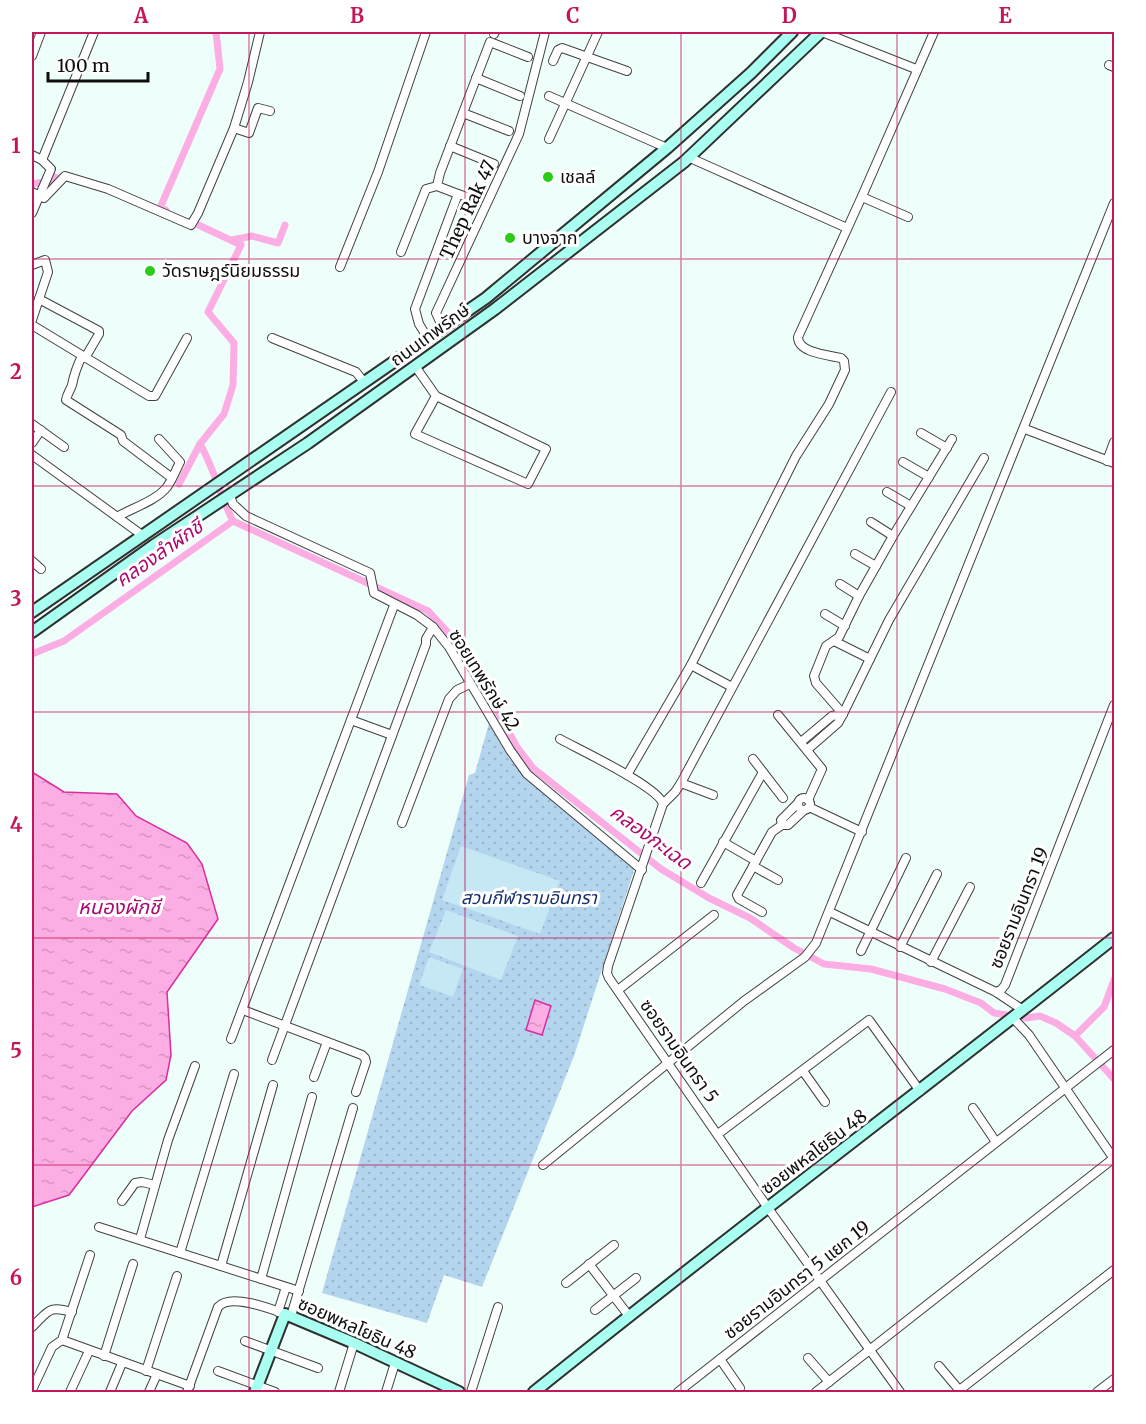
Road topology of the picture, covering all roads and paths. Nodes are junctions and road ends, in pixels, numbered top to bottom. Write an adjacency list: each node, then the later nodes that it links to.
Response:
1 (41, 32): 10 (street)
2 (94, 32): 29 (street)
3 (260, 32): 22 (street)
4 (426, 32): 42 (street)
5 (545, 32): 46 (street, Thep Rak 47)
6 (598, 32): 11 (street)
7 (792, 32): 26 (main road, ถนนเทพรักษ์)
8 (821, 32): 14 (street); 28 (main road, ถนนเทพรักษ์)
9 (934, 32): 14 (street)
10 (32, 56)
11 (588, 56): 13 (street); 15 (street); 19 (street)
12 (528, 57): 16 (street)
13 (554, 61)
14 (916, 69): 34 (street)
15 (627, 71)
16 (476, 78): 17 (street); 21 (street)
17 (520, 96)
18 (549, 96): 19 (street)
19 (566, 103): 24 (street); 26 (street)
20 (270, 111): 22 (street)
21 (463, 113): 23 (street); 25 (street)
22 (234, 128): 32 (street)
23 (509, 131)
24 (549, 139)
25 (450, 146): 30 (street); 31 (street)
26 (667, 148): 46 (main road, ถนนเทพรักษ์)
27 (32, 154): 29 (street)
28 (688, 157): 39 (street); 51 (main road, ถนนเทพรักษ์)
29 (42, 160): 32 (street)
30 (494, 164)
31 (437, 186): 33 (street); 40 (street)
32 (37, 194): 37 (street)
33 (458, 194): 35 (street); 47 (street)
34 (862, 197): 38 (street); 39 (street)
35 (477, 200)
36 (1114, 203): 56 (street)
37 (32, 213)
38 (908, 217)
39 (847, 228): 94 (street)
40 (400, 252)
41 (32, 263): 43 (street)
42 (340, 267)
43 (39, 299): 44 (street); 50 (street)
44 (32, 320)
45 (32, 325): 50 (street)
46 (443, 328): 47 (main road, ถนนเทพรักษ์)
47 (427, 337): 52 (main road, ถนนเทพรักษ์)
48 (187, 338): 50 (street)
49 (272, 338): 52 (street)
50 (84, 357): 70 (street)
51 (416, 366): 54 (street); 72 (main road, ถนนเทพรักษ์)
52 (364, 382): 76 (main road, ถนนเทพรักษ์)
53 (891, 392): 96 (street)
54 (435, 396): 54 (street)
55 (32, 424): 57 (street)
56 (1025, 429): 68 (street); 114 (street)
57 (41, 430): 62 (street); 63 (street)
58 (921, 433): 64 (street)
59 (159, 439): 70 (street)
60 (952, 440): 64 (street)
61 (1114, 442): 68 (street)
62 (32, 443)
63 (64, 447)
64 (946, 448): 69 (street)
65 (32, 455): 74 (street)
66 (984, 458): 93 (street)
67 (903, 462): 69 (street)
68 (1111, 462)
69 (929, 477): 73 (street)
70 (172, 478): 74 (street)
71 (887, 492): 73 (street)
72 (228, 497): 88 (street, ซอยเทพรักษ์ 42); 89 (main road, ถนนเทพรักษ์)
73 (911, 507): 77 (street)
74 (117, 517): 76 (street)
75 (871, 522): 77 (street)
76 (142, 535): 85 (main road, ถนนเทพรักษ์)
77 (893, 536): 80 (street)
78 (855, 554): 80 (street)
79 (32, 561): 81 (street)
80 (876, 566): 83 (street)
81 (41, 569)
82 (840, 584): 83 (street)
83 (859, 596): 87 (street)
84 (393, 608): 100 (street)
85 (32, 612)
86 (825, 614): 87 (street)
87 (845, 626): 91 (street)
88 (433, 627): 90 (street, ซอยเทพรักษ์ 42); 92 (street)
89 (32, 632)
90 (440, 635): 92 (street); 95 (street, ซอยเทพรักษ์ 42)
91 (834, 641): 93 (street); 98 (street)
92 (426, 644): 101 (street)
93 (870, 658): 98 (street)
94 (691, 665): 96 (street); 107 (street)
95 (470, 684): 113 (street); 118 (street, ซอยเทพรักษ์ 42)
96 (732, 687): 108 (street)
97 (1114, 705): 132 (street, ซอยรามอินทรา 19)
98 (843, 714): 103 (street); 104 (street)
99 (778, 715): 103 (street)
100 (351, 720): 101 (street); 133 (street)
101 (392, 735): 136 (street)
102 (560, 740): 107 (street)
103 (801, 742): 104 (street)
104 (807, 750): 112 (street)
105 (753, 759): 106 (street)
106 (763, 772): 110 (street); 115 (street)
107 (627, 775): 111 (street)
108 (681, 783): 109 (street); 111 (street)
109 (713, 795)
110 (783, 798)
111 (663, 804): 118 (street, ซอยรามอินทรา 5)
112 (804, 805): 114 (street); 117 (street)
113 (402, 823)
114 (862, 832): 124 (street)
115 (723, 842): 117 (street); 121 (street)
116 (906, 858): 126 (street)
117 (754, 864): 120 (street); 123 (street)
118 (642, 870): 131 (street, ซอยรามอินทรา 5)
119 (937, 874): 128 (street)
120 (778, 880)
121 (701, 883)
122 (970, 887): 130 (street)
123 (762, 912)
124 (830, 912): 126 (street, ซอยรามอินทรา 19); 141 (street)
125 (714, 915): 131 (street)
126 (871, 932): 128 (street, ซอยรามอินทรา 19); 129 (street)
127 (1114, 938): 134 (main road, ซอยพหลโยธิน 48)
128 (900, 946): 130 (street, ซอยรามอินทรา 19)
129 (861, 951)
130 (931, 962): 132 (street, ซอยรามอินทรา 19)
131 (618, 990): 141 (street, ซอยรามอินทรา 5)
132 (996, 992): 134 (street)
133 (243, 1010): 136 (street); 137 (street)
134 (1023, 1010): 135 (main road, ซอยพหลโยธิน 48)
135 (1013, 1018): 147 (street); 148 (main road, ซอยพหลโยธิน 48)
136 (286, 1026): 138 (street); 140 (street)
137 (231, 1040)
138 (327, 1042): 145 (street); 149 (street)
139 (1114, 1050): 147 (street, ซอยรามอินทรา 5 แยก 19)
140 (272, 1060)
141 (669, 1063): 154 (street, ซอยรามอินทรา 5); 157 (street)
142 (195, 1066): 158 (street)
143 (803, 1071): 148 (street); 151 (street); 154 (street)
144 (234, 1074): 164 (street)
145 (314, 1077)
146 (273, 1085): 168 (street)
147 (1066, 1088): 155 (street, ซอยรามอินทรา 5 แยก 19); 156 (street)
148 (920, 1091): 160 (main road, ซอยพหลโยธิน 48)
149 (356, 1092)
150 (312, 1097): 172 (street)
151 (825, 1102)
152 (353, 1108): 176 (street)
153 (974, 1108): 155 (street)
154 (718, 1134): 160 (street, ซอยรามอินทรา 5)
155 (996, 1142): 173 (street, ซอยรามอินทรา 5 แยก 19)
156 (1114, 1159): 188 (street)
157 (543, 1165)
158 (155, 1185): 159 (street); 162 (street)
159 (122, 1201)
160 (768, 1208): 173 (street, ซอยรามอินทรา 5); 182 (main road, ซอยพหลโยธิน 48)
161 (99, 1227): 162 (street)
162 (140, 1239): 164 (street)
163 (614, 1245): 167 (street)
164 (180, 1253): 168 (street)
165 (90, 1255): 180 (street)
166 (133, 1264): 190 (street)
167 (590, 1264): 174 (street); 177 (street)
168 (221, 1266): 172 (street)
169 (1114, 1270): 207 (street)
170 (177, 1276): 197 (street)
171 (636, 1278): 177 (street)
172 (261, 1279): 175 (street)
173 (820, 1281): 188 (street, ซอยรามอินทรา 5); 192 (street, ซอยรามอินทรา 5 แยก 19)
174 (566, 1283)
175 (286, 1287): 176 (street); 181 (street)
176 (299, 1291): 181 (street)
177 (613, 1295): 179 (street); 182 (street)
178 (498, 1307): 215 (street)
179 (595, 1310)
180 (72, 1312): 183 (street); 184 (street)
181 (285, 1314): 186 (main road, ซอยพหลโยธิน 48); 187 (main road, ซอยพหลโยธิน 48); 204 (street)
182 (629, 1316): 216 (main road, ซอยพหลโยธิน 48)
183 (32, 1327)
184 (62, 1340): 189 (street); 206 (street)
185 (245, 1341): 187 (street)
186 (354, 1343): 193 (main road, ซอยพหลโยธิน 48); 212 (street)
187 (271, 1350): 196 (street); 205 (main road, ซอยพหลโยธิน 48)
188 (871, 1350): 201 (street); 219 (street, ซอยรามอินทรา 5)
189 (88, 1351): 190 (street); 208 (street)
190 (104, 1356): 194 (street)
191 (808, 1358): 201 (street)
192 (720, 1359): 203 (street); 217 (street, ซอยรามอินทรา 5 แยก 19)
193 (395, 1362): 202 (main road, ซอยพหลโยธิน 48); 213 (street)
194 (123, 1363): 197 (street); 209 (street)
195 (939, 1366): 207 (street)
196 (318, 1368)
197 (146, 1371): 199 (street)
198 (218, 1371): 205 (street)
199 (157, 1374): 204 (street); 210 (street)
200 (1114, 1379): 220 (street)
201 (829, 1382): 218 (street)
202 (438, 1388): 214 (main road, ซอยพหลโยธิน 48)
203 (741, 1388)
204 (189, 1389)
205 (257, 1389): 211 (street)
206 (32, 1390)
207 (958, 1391)
208 (70, 1392)
209 (110, 1392)
210 (149, 1392)
211 (275, 1392)
212 (339, 1392)
213 (386, 1392)
214 (459, 1392)
215 (471, 1392)
216 (534, 1392)
217 (678, 1392)
218 (816, 1392)
219 (900, 1392)
220 (1097, 1392)

